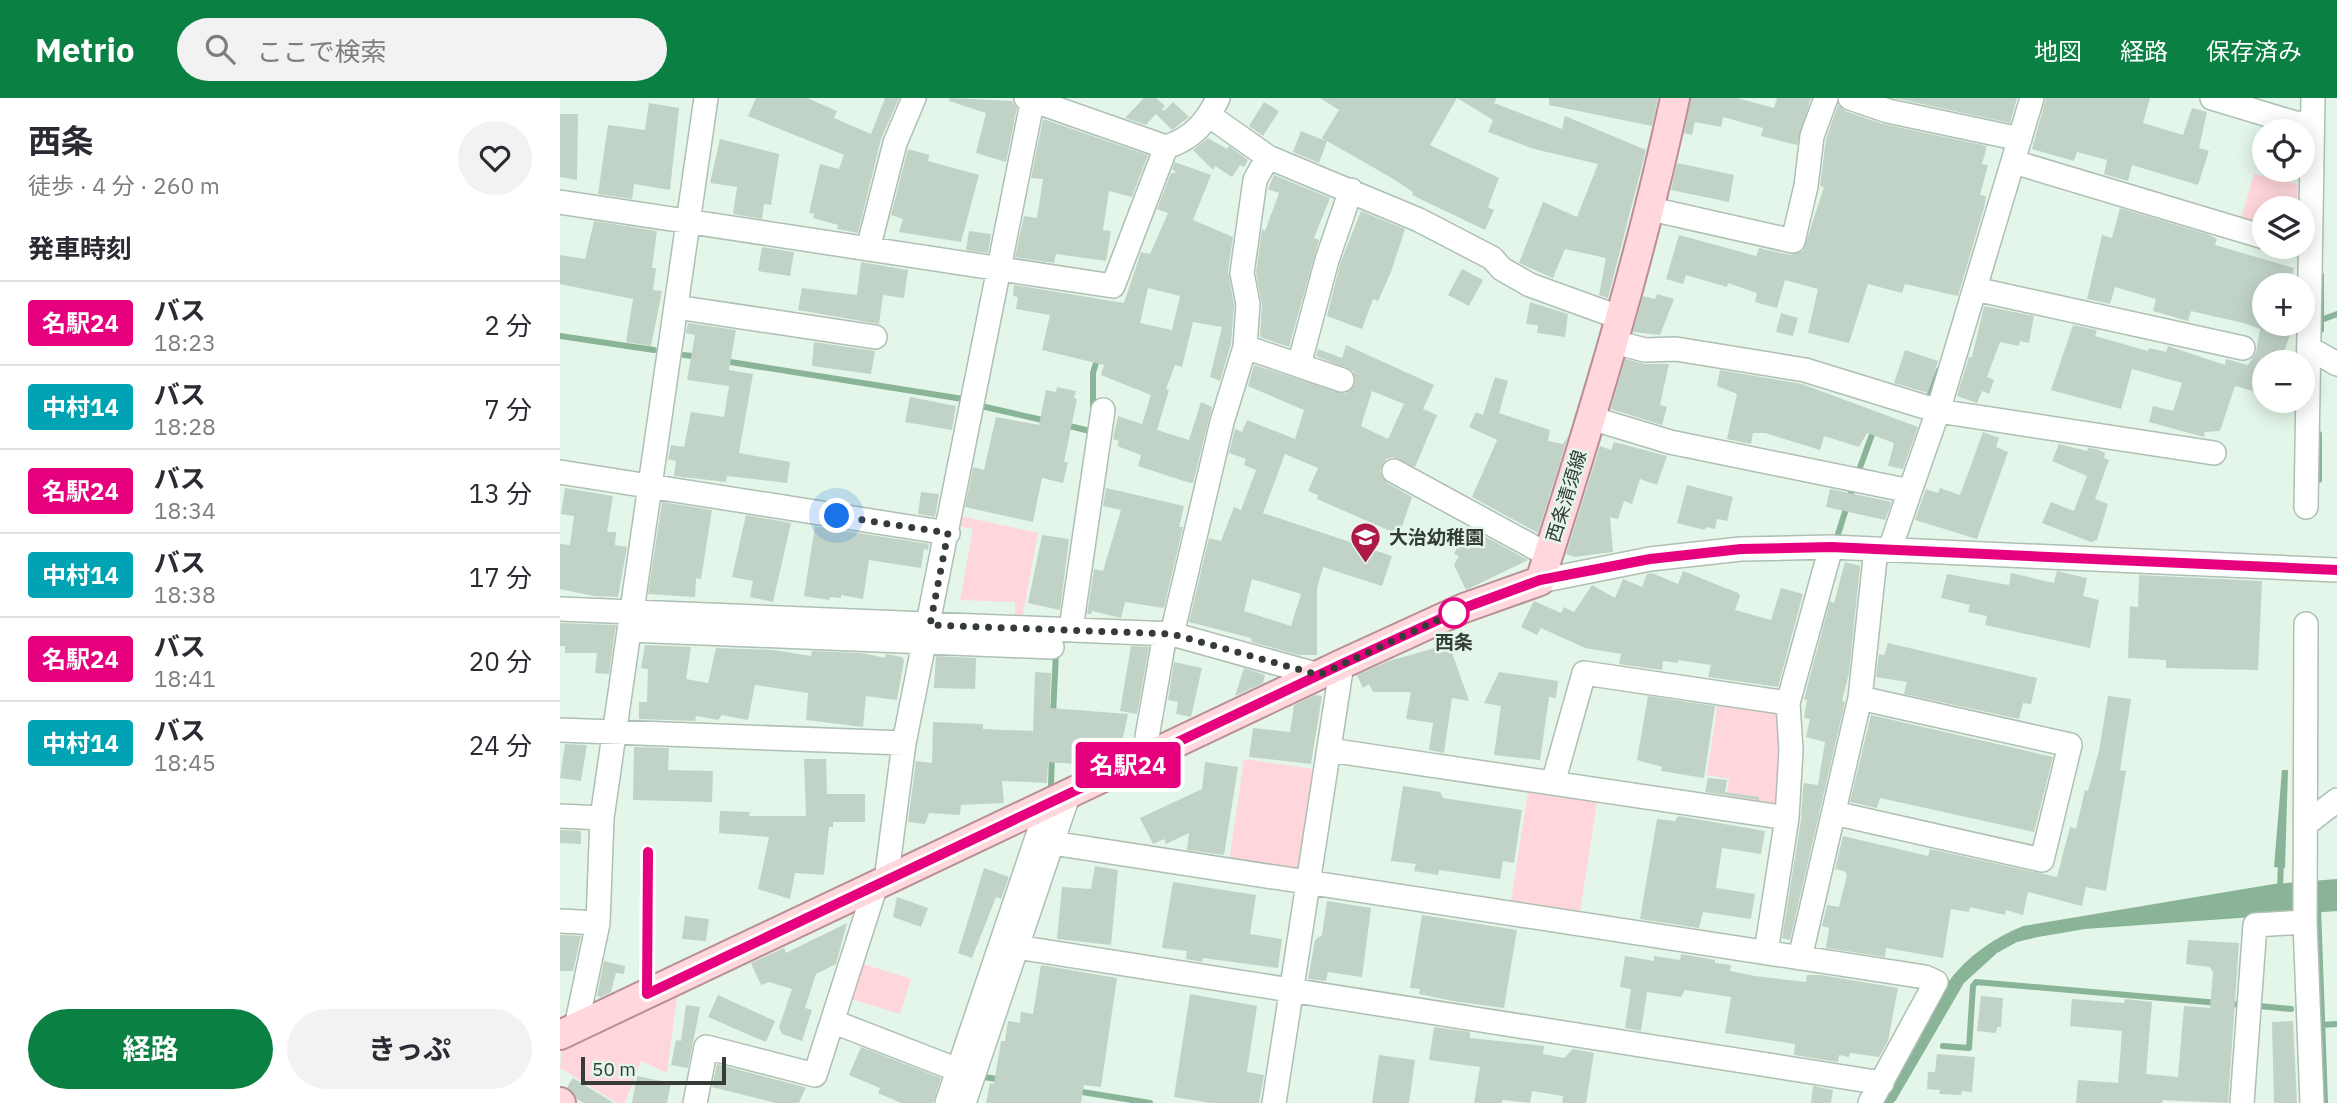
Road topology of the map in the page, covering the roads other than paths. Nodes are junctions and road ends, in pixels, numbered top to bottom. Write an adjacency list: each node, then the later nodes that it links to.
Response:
1 (706, 98): 20 (street)
2 (914, 98): 22 (street)
3 (1675, 98): 19 (main road, 西条清須線)
4 (1826, 98): 19 (street)
5 (1850, 98): 13 (street)
6 (2032, 98): 13 (street)
7 (2212, 98): 11 (street)
8 (2313, 98): 12 (street)
9 (1031, 99): 14 (street); 24 (street)
10 (1214, 107): 14 (street); 15 (street)
11 (2285, 119)
12 (2312, 119)
13 (2020, 139): 16 (street)
14 (1166, 147): 24 (street)
15 (1268, 157): 17 (street); 29 (street)
16 (2014, 162): 21 (street); 25 (street)
17 (1351, 190): 27 (street); 33 (street)
18 (560, 202): 20 (street)
19 (1651, 209): 27 (main road, 西条清須線)
20 (688, 222): 22 (street); 26 (street)
21 (2252, 233)
22 (868, 249): 24 (street)
23 (2305, 259): 31 (street)
24 (998, 269): 44 (street)
25 (1975, 289): 30 (street); 36 (street)
26 (676, 307): 28 (street); 41 (street)
27 (1617, 330): 36 (street); 37 (main road, 西条清須線)
28 (875, 337)
29 (1245, 347): 33 (street); 54 (street)
30 (2243, 348)
31 (2309, 348): 32 (street); 43 (street)
32 (2337, 364)
33 (1299, 365): 34 (street)
34 (1342, 380)
35 (1103, 410): 52 (street)
36 (1937, 411): 38 (street); 42 (street)
37 (1591, 418): 42 (street); 47 (main road, 西条清須線)
38 (2214, 453)
39 (1394, 471): 47 (street)
40 (560, 472): 41 (street)
41 (649, 486): 44 (street); 50 (street)
42 (1910, 491): 46 (street)
43 (2306, 507)
44 (948, 533): 53 (street)
45 (1831, 547): 46 (street); 47 (street); 57 (street)
46 (1883, 549): 48 (street); 56 (street)
47 (1544, 568): 55 (main road)
48 (2337, 570)
49 (560, 609): 50 (street)
50 (630, 620): 53 (street); 59 (street)
51 (2306, 624): 70 (street)
52 (1071, 629): 53 (street); 54 (street)
53 (928, 633): 60 (street)
54 (1169, 634): 55 (street); 62 (street)
55 (1330, 669): 61 (street); 62 (main road)
56 (1860, 698): 66 (street); 66 (street)
57 (1788, 704): 63 (street); 69 (street)
58 (560, 730): 59 (street)
59 (614, 733): 60 (street); 68 (street)
60 (904, 743): 72 (street)
61 (1329, 750): 63 (street); 73 (street)
62 (1152, 753): 64 (main road)
63 (1553, 783): 69 (street)
64 (1059, 797): 71 (street); 72 (main road); 83 (street)
65 (2337, 800): 70 (street)
66 (1834, 813): 79 (street)
67 (560, 816): 68 (street)
68 (602, 818): 76 (street)
69 (1787, 818): 78 (street)
70 (2305, 825): 75 (street)
71 (1052, 843): 73 (street); 77 (street)
72 (881, 883): 81 (street); 82 (main road)
73 (1308, 883): 78 (street); 80 (street)
74 (560, 921): 76 (street)
75 (2305, 922): 89 (street); 90 (street)
76 (598, 923): 82 (street)
77 (1017, 947): 80 (street); 87 (street)
78 (1766, 952): 79 (street)
79 (1800, 958): 84 (street)
80 (1292, 991): 84 (street); 88 (street)
81 (834, 1022): 83 (street); 85 (street)
82 (568, 1031)
83 (958, 1070): 86 (street)
84 (1879, 1097)
85 (695, 1103)
86 (947, 1103)
87 (964, 1103)
88 (1274, 1103)
89 (2242, 1103)
90 (2312, 1103)

